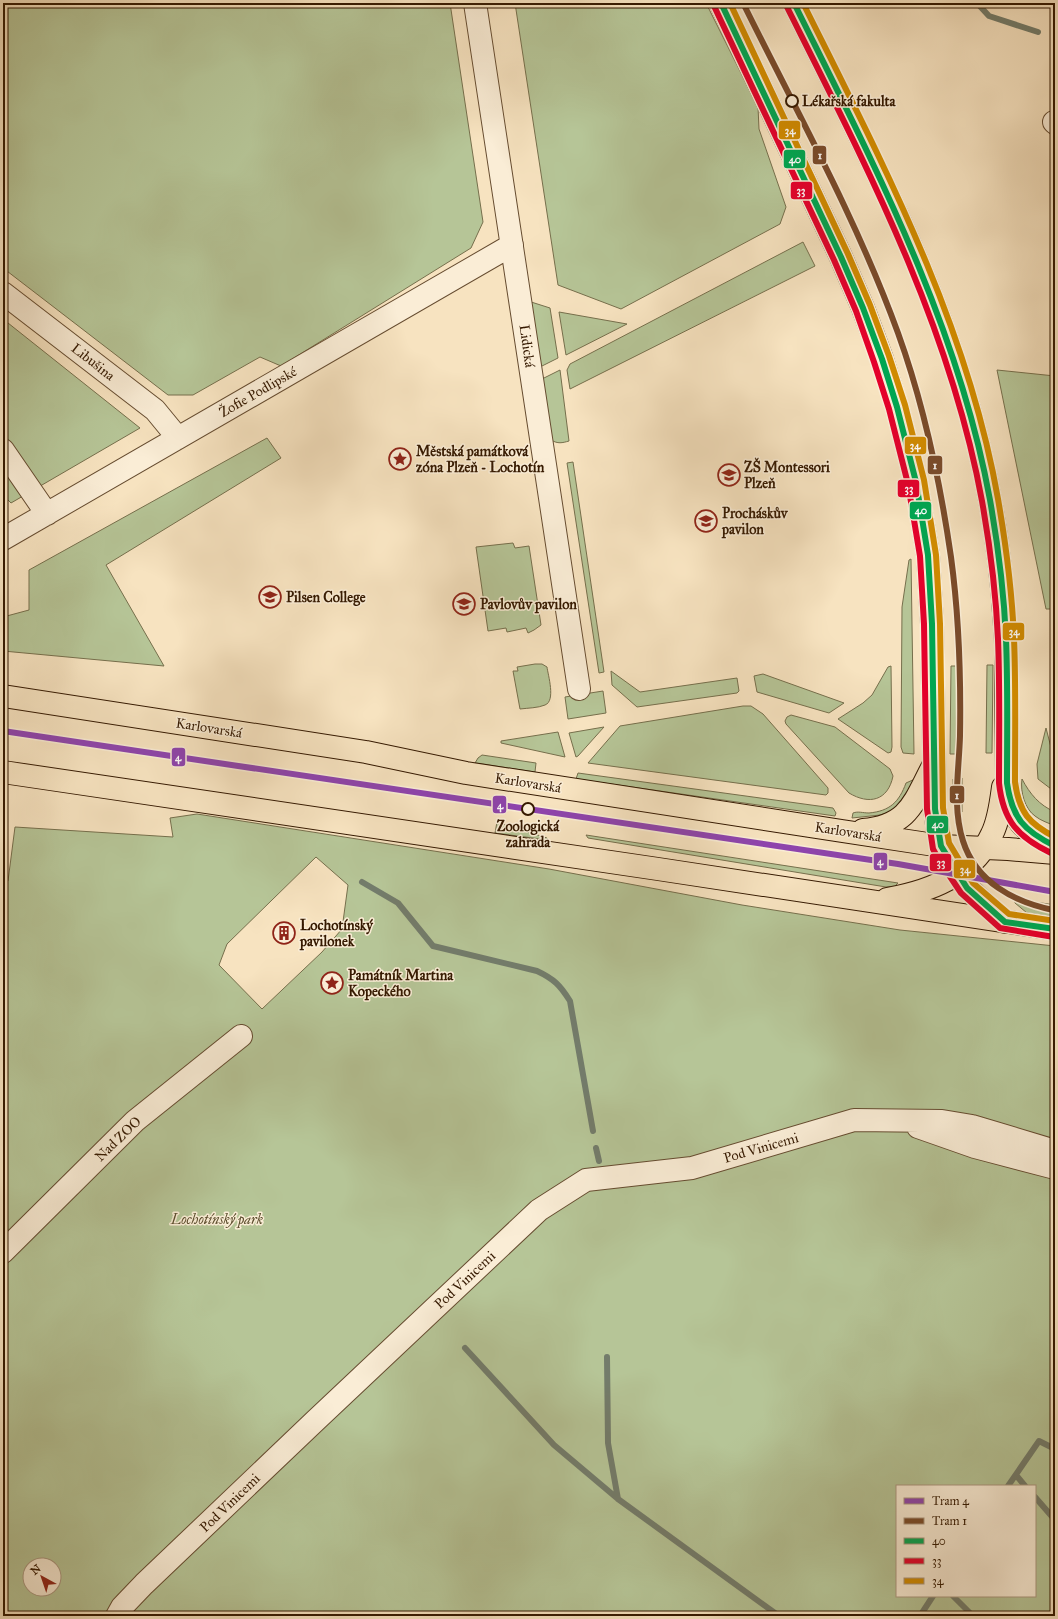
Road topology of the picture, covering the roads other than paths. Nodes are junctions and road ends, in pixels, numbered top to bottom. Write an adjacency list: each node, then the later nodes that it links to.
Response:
1 (475, 3): 4 (street, Lidická)
2 (721, 3): 12 (main road)
3 (794, 3): 13 (main road)
4 (512, 245): 6 (street, Žofie Podlipské); 10 (street, Lidická)
5 (3, 293): 6 (street, Libušina)
6 (178, 438): 8 (street, Žofie Podlipské)
7 (3, 450): 8 (street)
8 (47, 514): 9 (street, Žofie Podlipské)
9 (3, 539)
10 (579, 689)
11 (3, 696): 15 (main road, Karlovarská)
12 (935, 763): 15 (main road); 16 (main road)
13 (1007, 764): 17 (main road); 18 (main road)
14 (3, 772): 21 (main road)
15 (842, 831): 16 (main road, Karlovarská)
16 (941, 846): 18 (main road, Karlovarská); 20 (main road)
17 (1055, 846)
18 (984, 848): 19 (main road, Karlovarská); 20 (main road)
19 (1055, 853)
20 (957, 874): 21 (main road); 22 (main road)
21 (873, 902): 22 (main road)
22 (1005, 922): 23 (main road)
23 (1055, 929)
24 (241, 1036): 28 (street, Nad ZOO)
25 (905, 1120): 26 (street, Pod Vinicemi); 27 (street, Pod Vinicemi); 29 (street, Pod Vinicemi)
26 (1055, 1151)
27 (1055, 1168)
28 (3, 1252)
29 (117, 1616)

